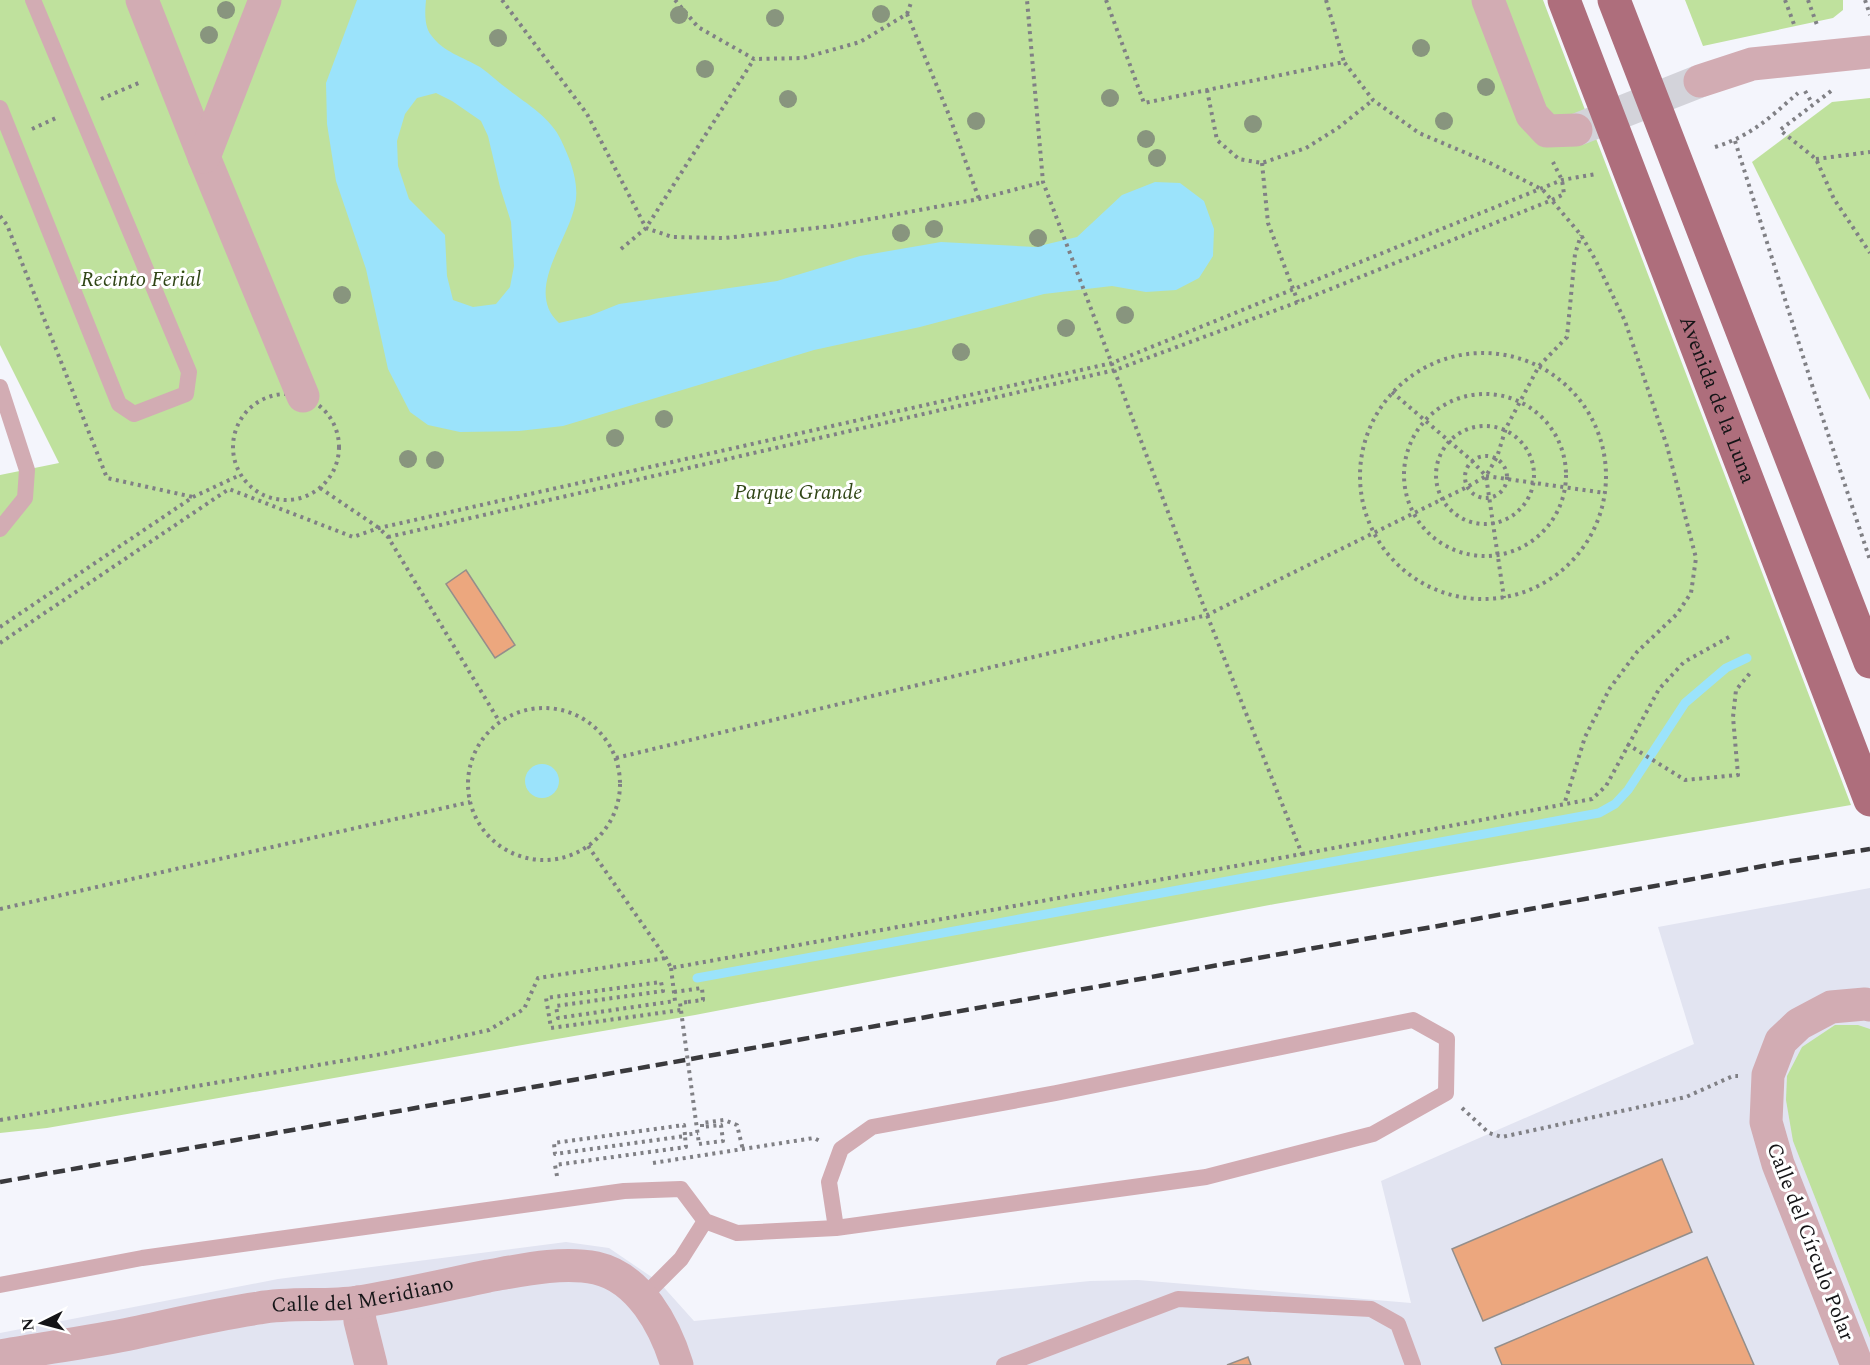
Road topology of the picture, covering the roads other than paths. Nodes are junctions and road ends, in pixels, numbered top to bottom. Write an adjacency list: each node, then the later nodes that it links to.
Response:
1 (33, 0): 9 (lane)
2 (142, 0): 11 (street)
3 (265, 0): 11 (street)
4 (1488, 0): 10 (street)
5 (1564, 0): 16 (main road, Avenida de la Luna)
6 (1614, 0): 15 (main road)
7 (1870, 52): 8 (street)
8 (1700, 81)
9 (0, 108)
10 (1576, 130)
11 (204, 157): 13 (street)
12 (0, 387): 14 (lane)
13 (303, 396)
14 (0, 529)
15 (1870, 662)
16 (1865, 788)
17 (1870, 1005): 28 (street, Calle del Círculo Polar)
18 (705, 1221): 19 (lane); 20 (lane); 21 (lane)
19 (836, 1228): 19 (lane)
20 (0, 1285)
21 (642, 1298): 22 (street, Calle del Meridiano); 25 (street, Calle del Meridiano)
22 (358, 1302): 23 (street, Calle del Meridiano); 24 (street)
23 (0, 1356)
24 (371, 1365)
25 (677, 1365)
26 (1004, 1365): 27 (lane)
27 (1413, 1365)
28 (1857, 1365)

